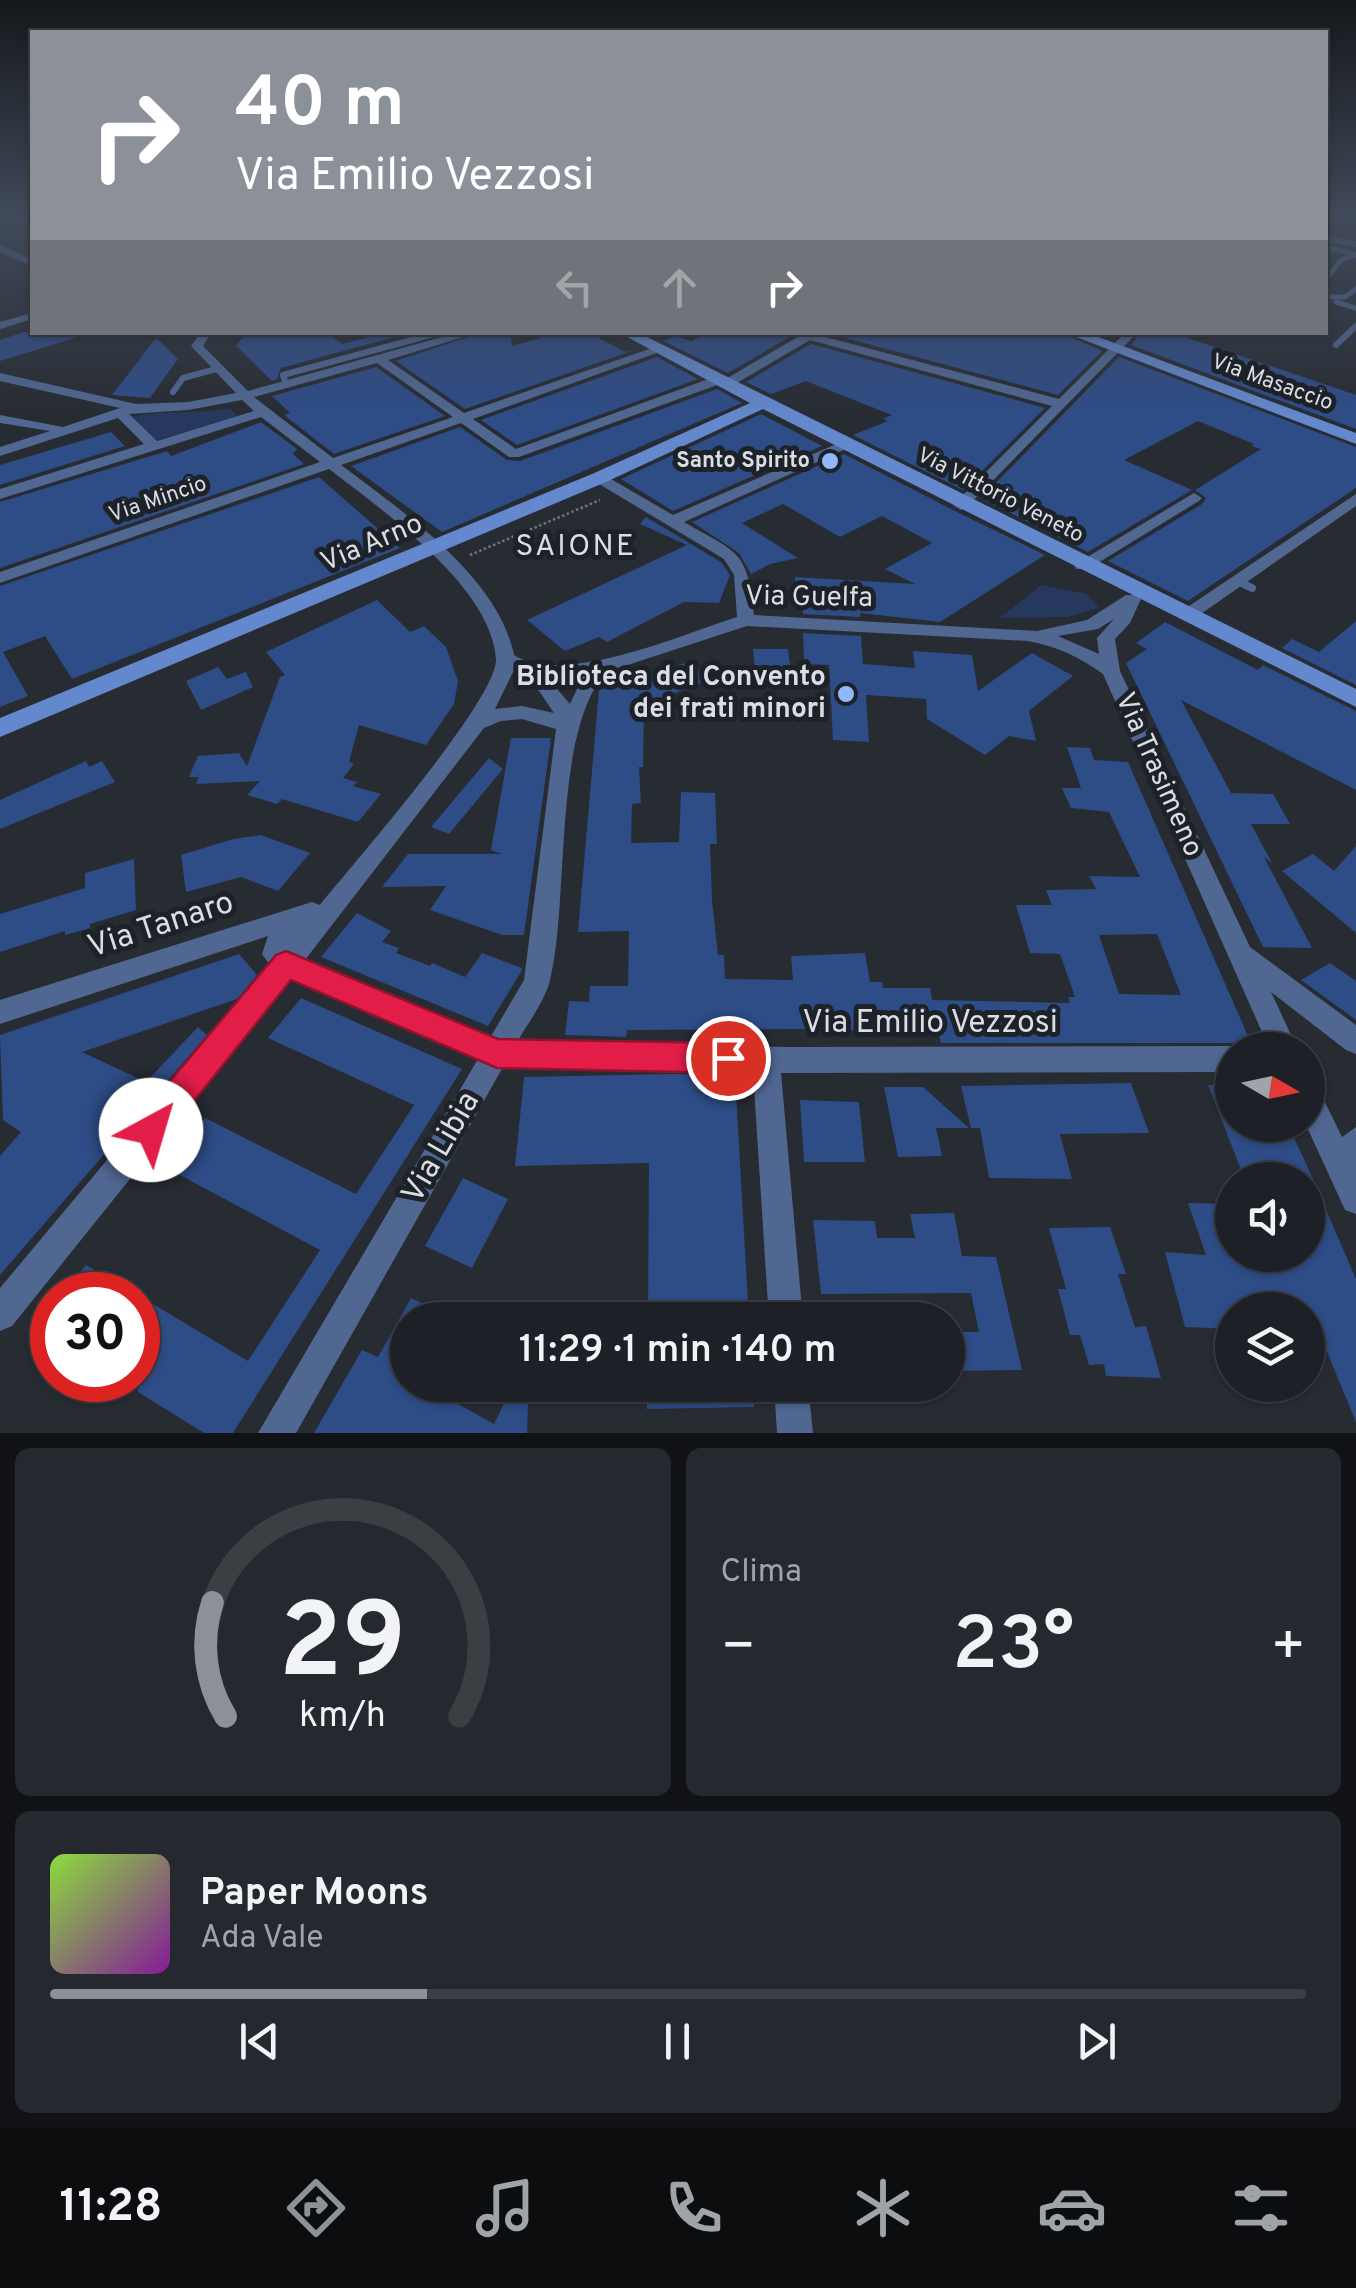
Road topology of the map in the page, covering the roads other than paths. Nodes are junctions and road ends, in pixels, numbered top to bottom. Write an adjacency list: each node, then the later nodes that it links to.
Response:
1 (1356, 289): 2 (lane)
2 (1328, 298)
3 (1328, 299): 4 (lane)
4 (1356, 308)
5 (30, 317): 6 (street)
6 (0, 326)
7 (1356, 326): 16 (lane)
8 (205, 335): 20 (street)
9 (432, 335): 19 (lane)
10 (460, 335): 19 (street)
11 (631, 335): 18 (main road, Via Vittorio Veneto)
12 (810, 335): 22 (street)
13 (816, 335): 26 (street)
14 (1078, 335): 17 (main road, Via Masaccio)
15 (1130, 335): 17 (street)
16 (1336, 345)
17 (1116, 349): 26 (street); 34 (main road, Via Masaccio)
18 (659, 350): 22 (main road, Via Vittorio Veneto); 30 (street, Via Mincio)
19 (374, 355): 24 (street); 30 (street)
20 (220, 368): 23 (lane); 24 (street)
21 (0, 378): 27 (street)
22 (722, 382): 25 (main road, Via Vittorio Veneto); 30 (street)
23 (172, 392)
24 (247, 395): 27 (street); 28 (street)
25 (763, 403): 36 (main road, Via Vittorio Veneto); 40 (main road, Via Arno)
26 (1060, 404): 44 (street)
27 (136, 408): 29 (street)
28 (263, 412): 37 (street); 39 (street)
29 (121, 414): 32 (street); 37 (street)
30 (460, 418): 39 (street, Via Mincio)
31 (0, 419): 32 (street)
32 (65, 429): 35 (street)
33 (0, 432): 35 (street)
34 (1356, 439)
35 (20, 444): 38 (street)
36 (843, 444): 44 (main road, Via Vittorio Veneto); 45 (street)
37 (154, 446): 41 (street)
38 (0, 452)
39 (330, 465): 46 (street); 48 (street, Via Mincio)
40 (599, 478): 45 (street); 46 (main road, Via Arno)
41 (0, 494)
42 (1194, 498): 47 (street)
43 (1356, 499): 50 (street)
44 (961, 505): 47 (main road, Via Vittorio Veneto)
45 (675, 520): 51 (street)
46 (444, 555): 53 (street); 59 (main road, Via Arno)
47 (1082, 565): 49 (main road, Via Vittorio Veneto)
48 (0, 578)
49 (1136, 596): 50 (main road, Via Vittorio Veneto); 52 (street); 55 (street, Via Trasimeno)
50 (1189, 614): 56 (main road, Via Vittorio Veneto)
51 (746, 620): 52 (street, Via Guelfa); 54 (street, Via Guelfa)
52 (1028, 635): 55 (street, Via Guelfa)
53 (505, 651): 54 (street, Via Guelfa); 57 (street); 58 (street)
54 (599, 668): 58 (street, Via Libia)
55 (1111, 671): 63 (street, Via Trasimeno)
56 (1356, 700)
57 (477, 723): 58 (street); 60 (street)
58 (567, 726): 68 (street, Via Libia)
59 (0, 728)
60 (338, 896): 61 (street, Via Tanaro); 64 (street)
61 (312, 912): 62 (street, Via Tanaro); 64 (street)
62 (232, 938): 64 (street); 65 (street, Via Tanaro)
63 (1238, 953): 66 (street, Via Trasimeno); 67 (street, Via Trasimeno)
64 (282, 970): 68 (street, Via Emilio Vezzosi); 75 (street)
65 (0, 1012)
66 (1275, 1032)
67 (1356, 1041)
68 (497, 1054): 69 (street, Via Emilio Vezzosi); 77 (street, Via Libia)
69 (766, 1059): 70 (street, Via Emilio Vezzosi); 74 (street)
70 (1215, 1059)
71 (1325, 1121): 72 (street)
72 (1348, 1153): 73 (street)
73 (1356, 1199)
74 (785, 1302)
75 (0, 1314)
76 (792, 1402): 78 (street)
77 (276, 1433)
78 (795, 1433)

